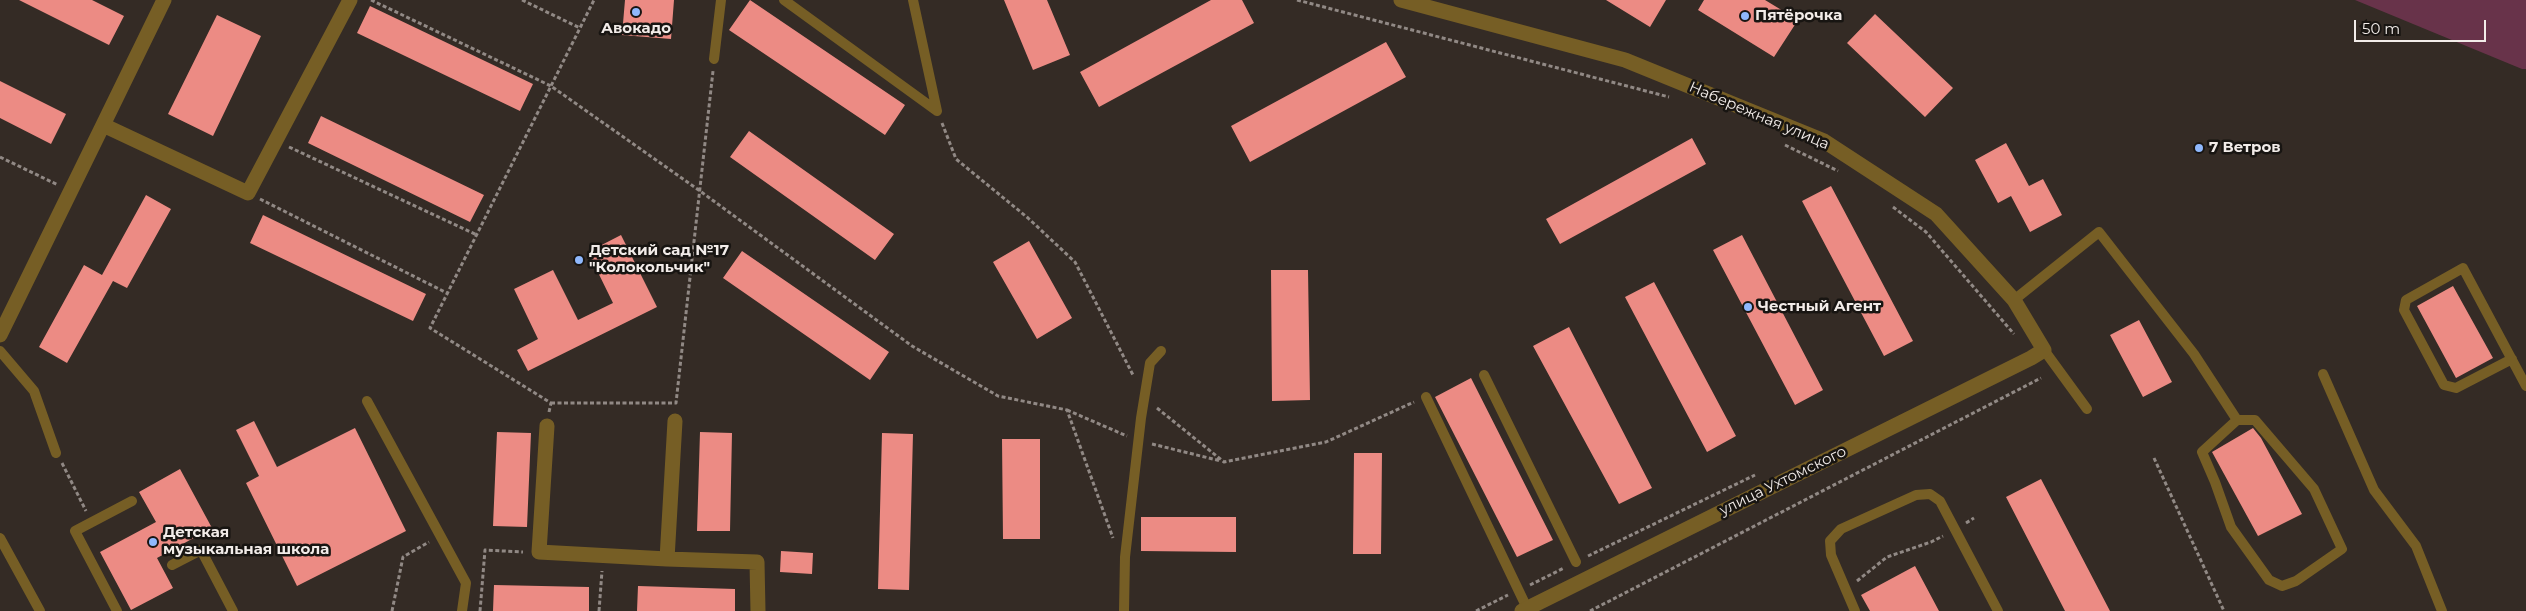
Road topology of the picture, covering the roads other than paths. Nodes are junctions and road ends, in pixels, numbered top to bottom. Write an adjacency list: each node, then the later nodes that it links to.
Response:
1 (164, 0): 8 (street)
2 (350, 0): 8 (street)
3 (721, 0): 7 (lane)
4 (784, 0): 5 (lane)
5 (913, 0)
6 (1401, 0): 9 (street, Набережная улица)
7 (714, 58)
8 (103, 125): 10 (street)
9 (2014, 300): 12 (street, Набережная улица); 21 (lane)
10 (0, 335)
11 (0, 350): 24 (lane)
12 (2044, 350): 20 (lane); 30 (street, улица Ухтомского)
13 (1161, 351): 36 (lane)
14 (2512, 359): 14 (lane); 17 (lane)
15 (2323, 374): 39 (lane)
16 (1484, 375): 28 (lane)
17 (2526, 386)
18 (1426, 397): 30 (lane)
19 (367, 401): 34 (lane)
20 (2087, 409)
21 (2236, 420): 21 (lane)
22 (675, 421): 27 (street)
23 (547, 426): 27 (street)
24 (56, 453)
25 (132, 501): 32 (lane)
26 (0, 538): 31 (lane)
27 (667, 559): 35 (street)
28 (1576, 562)
29 (172, 565): 33 (lane)
30 (1524, 609)
31 (40, 611)
32 (116, 611)
33 (233, 611)
34 (462, 611)
35 (758, 611)
36 (1124, 611)
37 (1855, 611): 38 (lane)
38 (1998, 611)
39 (2442, 611)

